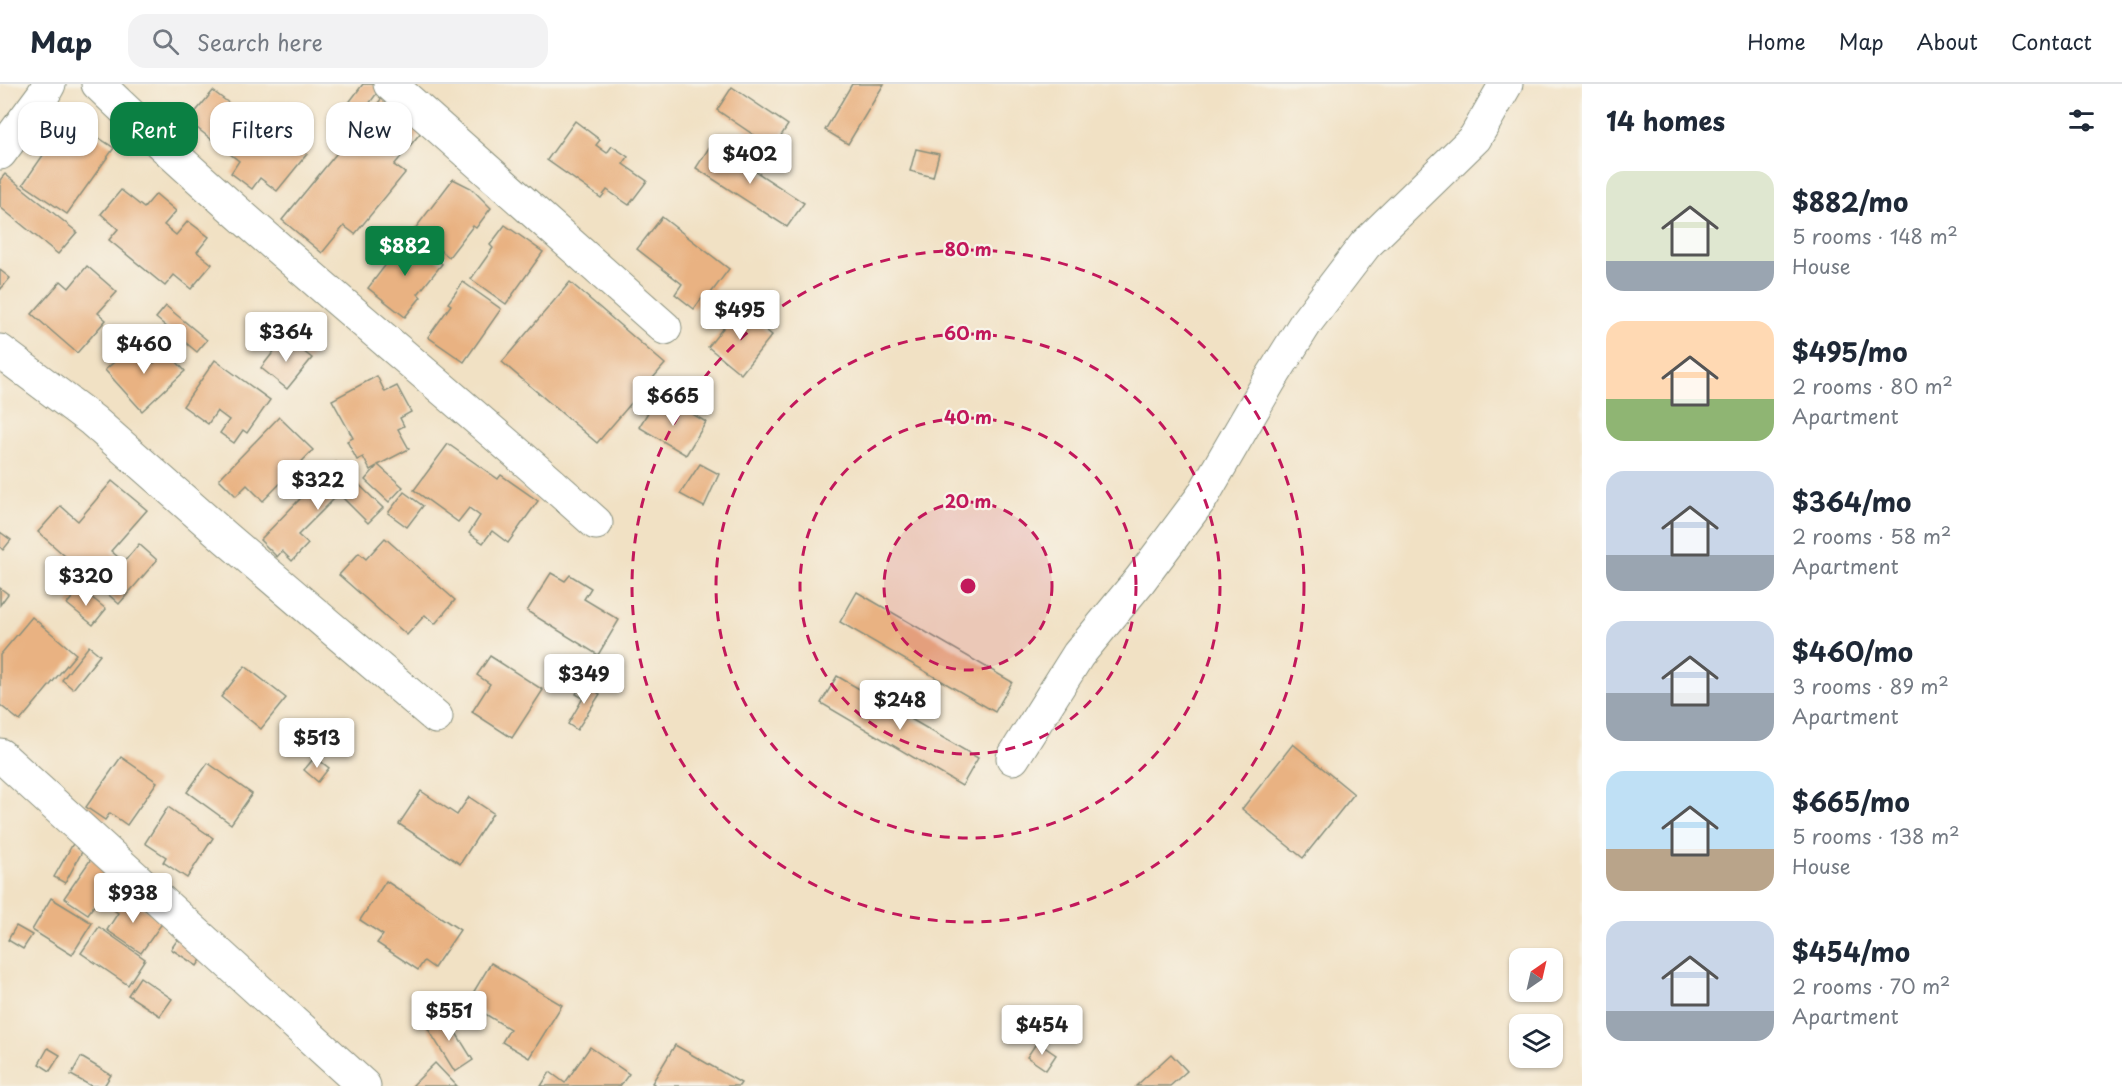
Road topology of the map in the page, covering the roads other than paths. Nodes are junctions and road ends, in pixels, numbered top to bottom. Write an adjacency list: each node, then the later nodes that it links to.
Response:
1 (49, 84): 5 (street)
2 (98, 84): 8 (street)
3 (390, 84): 6 (street)
4 (1506, 84): 11 (street)
5 (0, 153)
6 (665, 328)
7 (0, 351): 9 (street)
8 (596, 523)
9 (436, 717)
10 (0, 755): 12 (street)
11 (1013, 758)
12 (364, 1086)

